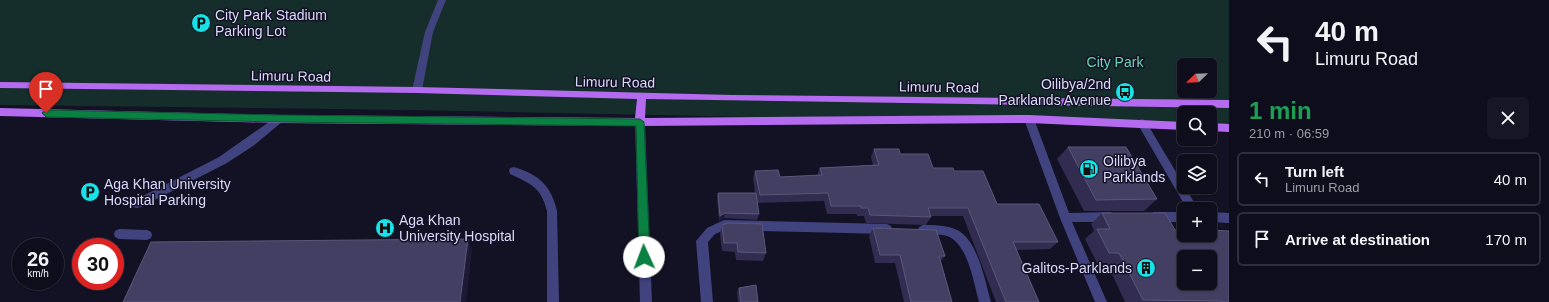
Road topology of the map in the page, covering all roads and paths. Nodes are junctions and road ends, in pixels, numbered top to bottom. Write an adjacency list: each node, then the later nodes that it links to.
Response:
1 (442, 0): 3 (street)
2 (0, 85): 3 (main road, Limuru Road)
3 (417, 90): 4 (main road, Limuru Road)
4 (642, 96): 5 (main road, Limuru Road); 9 (main road)
5 (1229, 104)
6 (0, 112): 7 (main road)
7 (279, 119): 9 (main road); 16 (street)
8 (1029, 119): 9 (main road); 10 (main road); 21 (street)
9 (640, 122): 28 (street)
10 (1142, 124): 11 (main road); 15 (street)
11 (1177, 126)
12 (1217, 127): 13 (main road)
13 (1229, 128)
14 (514, 171): 27 (street)
15 (1189, 202)
16 (137, 204)
17 (1121, 217): 21 (street)
18 (1144, 217): 19 (street)
19 (1177, 217)
20 (1217, 217): 22 (street)
21 (1065, 218): 31 (street)
22 (1229, 218)
23 (896, 230): 29 (street)
24 (912, 230): 30 (street)
25 (119, 234): 26 (street)
26 (147, 235)
27 (553, 302)
28 (646, 302)
29 (707, 302)
30 (985, 302)
31 (1101, 302)

